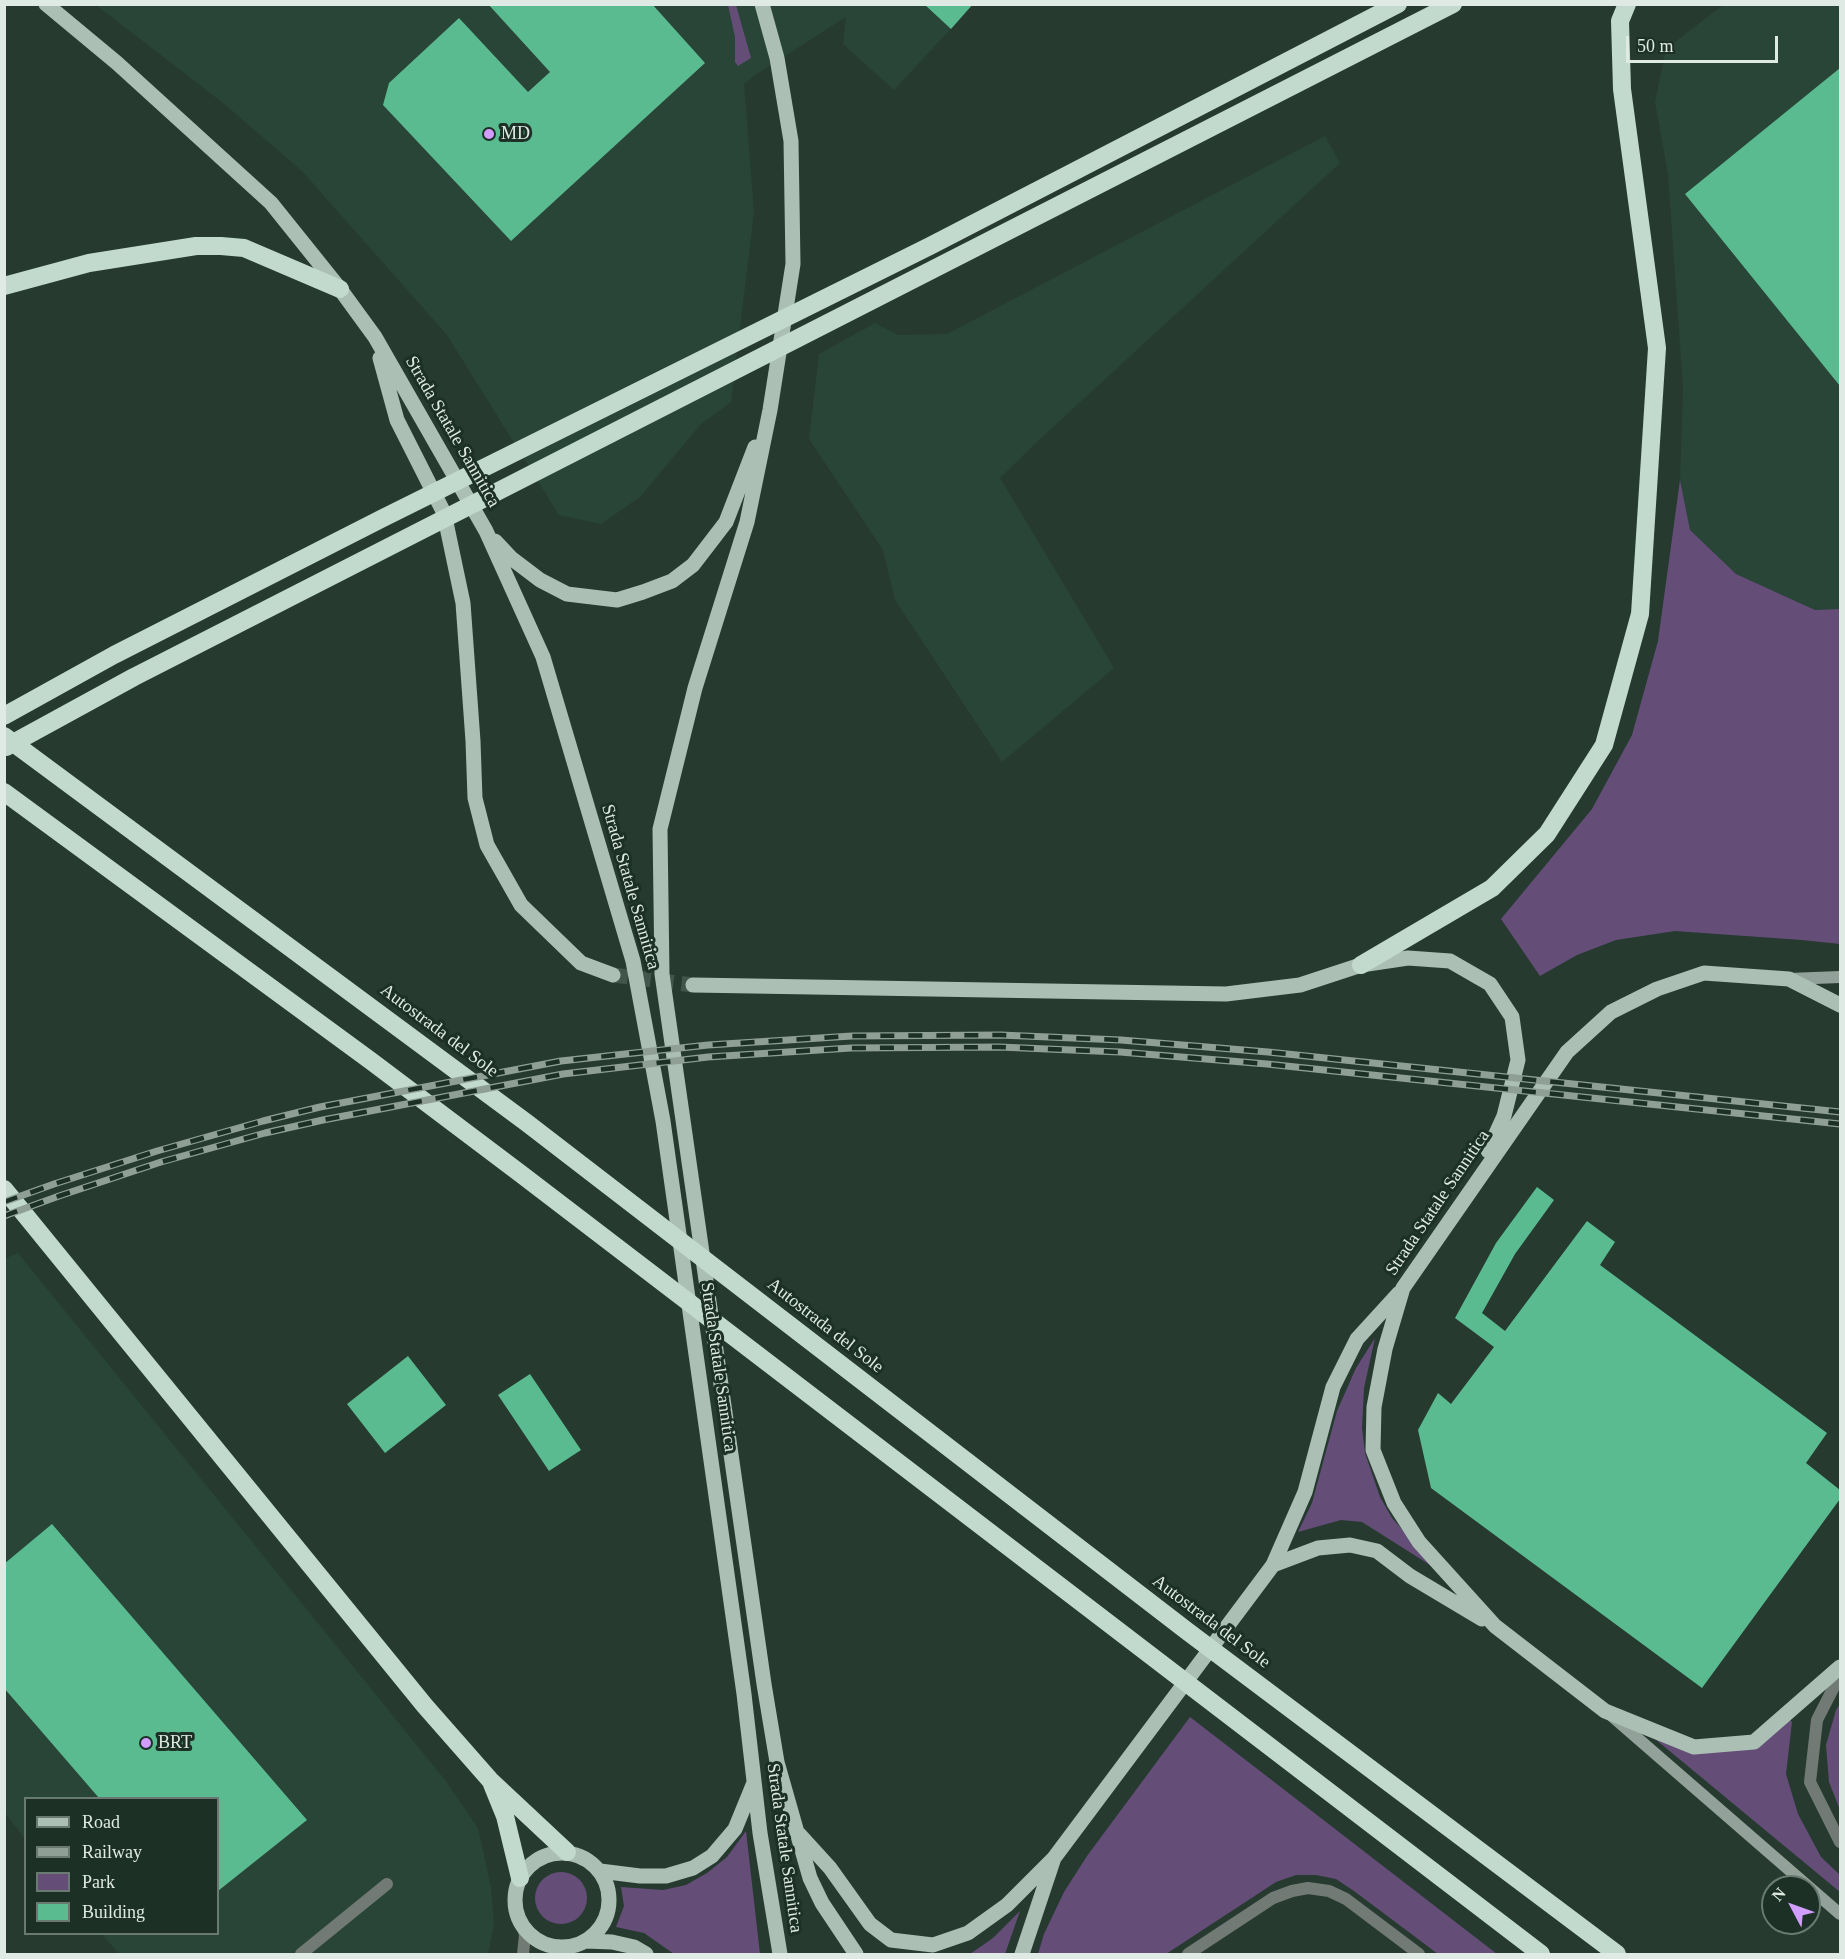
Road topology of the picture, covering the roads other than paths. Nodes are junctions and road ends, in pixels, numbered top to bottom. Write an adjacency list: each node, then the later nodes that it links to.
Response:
1 (46, 4): 7 (main road, Strada Statale Sannitica)
2 (762, 4): 9 (main road)
3 (1398, 4): 11 (highway)
4 (1453, 4): 13 (highway)
5 (1627, 4): 15 (highway)
6 (4, 286): 7 (highway)
7 (340, 289): 8 (main road, Strada Statale Sannitica)
8 (375, 337): 10 (main road, Strada Statale Sannitica); 16 (main road)
9 (770, 410): 10 (main road); 31 (main road, Strada Statale Sannitica)
10 (486, 531): 30 (main road, Strada Statale Sannitica)
11 (4, 716)
12 (4, 736): 51 (highway, Autostrada del Sole)
13 (4, 748)
14 (4, 792): 50 (highway)
15 (1361, 965): 19 (main road); 22 (main road)
16 (613, 975)
17 (1840, 977): 18 (street)
18 (1790, 979): 20 (main road); 22 (main road, Strada Statale Sannitica)
19 (693, 986)
20 (1840, 1005)
21 (4, 1189): 29 (highway)
22 (1468, 1193): 23 (main road, Strada Statale Sannitica)
23 (1403, 1288): 24 (main road); 25 (main road, Strada Statale Sannitica)
24 (1273, 1565): 25 (main road, Strada Statale Sannitica); 34 (main road, Strada Statale Sannitica)
25 (1495, 1626): 28 (main road, Strada Statale Sannitica)
26 (1840, 1667): 28 (main road, Strada Statale Sannitica)
27 (1840, 1675): 32 (street)
28 (1605, 1711): 38 (street)
29 (490, 1780): 33 (highway); 36 (highway)
30 (754, 1782): 35 (main road); 45 (main road, Strada Statale Sannitica)
31 (799, 1833): 34 (main road, Strada Statale Sannitica); 46 (main road, Strada Statale Sannitica)
32 (1840, 1842)
33 (567, 1852): 35 (main road); 36 (main road)
34 (1054, 1858): 47 (main road, Strada Statale Sannitica)
35 (600, 1871): 40 (main road)
36 (520, 1878): 39 (main road)
37 (387, 1884): 42 (street)
38 (1840, 1914)
39 (522, 1925): 41 (main road); 43 (street)
40 (585, 1941): 41 (main road); 44 (main road)
41 (561, 1951)
42 (301, 1954)
43 (523, 1954)
44 (646, 1954)
45 (780, 1954)
46 (856, 1954)
47 (1022, 1954)
48 (1188, 1954): 49 (street)
49 (1419, 1954)
50 (1541, 1954)
51 (1617, 1954)

